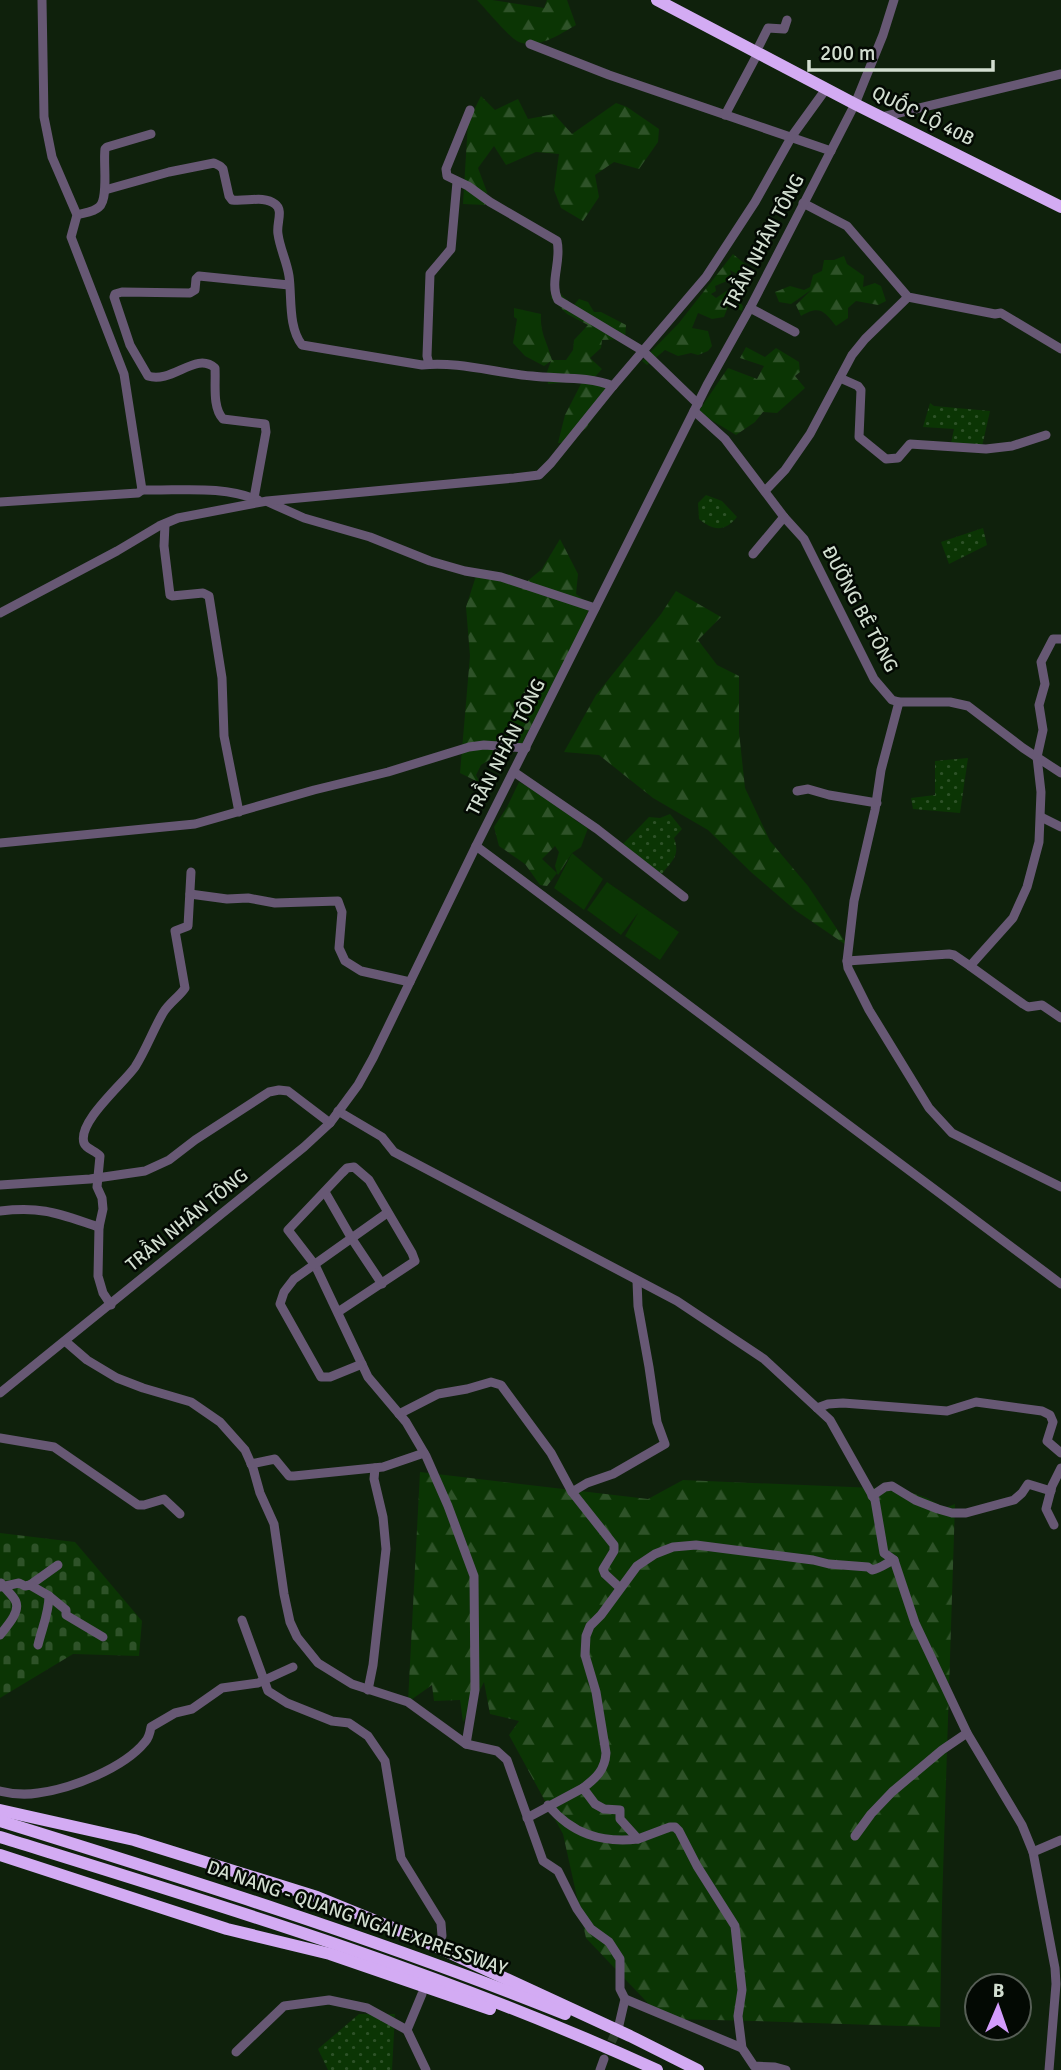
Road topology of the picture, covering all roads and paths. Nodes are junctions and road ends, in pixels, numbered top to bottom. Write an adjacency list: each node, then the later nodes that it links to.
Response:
1 (42, 0): 20 (street)
2 (657, 0): 6 (highway, QUỐC LỘ 40B)
3 (894, 0): 9 (street, TRẦN NHÂN TÔNG)
4 (787, 20): 6 (street)
5 (530, 44): 11 (street)
6 (757, 53): 8 (highway, QUỐC LỘ 40B); 11 (street)
7 (1061, 74): 12 (street)
8 (826, 89): 9 (highway, QUỐC LỘ 40B); 14 (street)
9 (855, 104): 12 (highway, QUỐC LỘ 40B); 15 (street, TRẦN NHÂN TÔNG)
10 (470, 110): 16 (street)
11 (725, 115): 14 (street)
12 (882, 117): 19 (highway, QUỐC LỘ 40B)
13 (151, 134): 17 (street)
14 (792, 136): 15 (street); 26 (street)
15 (831, 151): 18 (street, TRẦN NHÂN TÔNG)
16 (457, 181): 26 (street, ĐƯỜNG BÊ TÔNG); 27 (street)
17 (104, 190): 20 (street); 21 (street)
18 (803, 204): 22 (street); 23 (street, TRẦN NHÂN TÔNG)
19 (1061, 207)
20 (77, 215): 32 (street)
21 (289, 285): 27 (street); 34 (street)
22 (908, 297): 25 (street); 28 (street)
23 (750, 308): 24 (street); 30 (street, TRẦN NHÂN TÔNG)
24 (795, 332)
25 (1061, 349)
26 (643, 351): 29 (street); 30 (street, ĐƯỜNG BÊ TÔNG)
27 (429, 364): 29 (street)
28 (840, 378): 31 (street); 33 (street)
29 (613, 386): 35 (street)
30 (696, 407): 33 (street, ĐƯỜNG BÊ TÔNG); 40 (street, TRẦN NHÂN TÔNG)
31 (1046, 435)
32 (142, 490): 34 (street); 36 (street)
33 (765, 491): 37 (street, ĐƯỜNG BÊ TÔNG)
34 (254, 498): 35 (street)
35 (265, 501): 38 (street); 40 (street)
36 (0, 502)
37 (784, 517): 39 (street); 43 (street, ĐƯỜNG BÊ TÔNG)
38 (165, 524): 41 (street); 50 (street)
39 (753, 554)
40 (595, 608): 44 (street, TRẦN NHÂN TÔNG)
41 (0, 613)
42 (1061, 639): 45 (street)
43 (899, 702): 45 (street); 49 (street)
44 (526, 748): 46 (street, TRẦN NHÂN TÔNG); 50 (street)
45 (1037, 757): 47 (street); 51 (street)
46 (513, 772): 54 (street, TRẦN NHÂN TÔNG); 57 (street)
47 (1061, 773)
48 (797, 791): 49 (street)
49 (877, 803): 58 (street)
50 (239, 812): 53 (street)
51 (1041, 817): 52 (street); 59 (street)
52 (1061, 827)
53 (0, 843)
54 (476, 846): 60 (street, TRẦN NHÂN TÔNG); 75 (street)
55 (191, 872): 56 (street)
56 (190, 894): 60 (street); 64 (street)
57 (684, 897)
58 (847, 961): 59 (street); 66 (street)
59 (970, 966): 61 (street)
60 (410, 982): 62 (street, TRẦN NHÂN TÔNG)
61 (1061, 1018)
62 (338, 1111): 63 (street, TRẦN NHÂN TÔNG); 73 (street)
63 (330, 1123): 64 (street); 76 (street, TRẦN NHÂN TÔNG)
64 (97, 1178): 65 (street); 70 (street)
65 (0, 1185)
66 (1061, 1187)
67 (325, 1192): 69 (street); 71 (street); 72 (street)
68 (0, 1211): 70 (street)
69 (387, 1213): 71 (street); 74 (street)
70 (99, 1227): 76 (street)
71 (352, 1239): 72 (street); 74 (street)
72 (315, 1265): 77 (street); 79 (street)
73 (637, 1281): 81 (street); 90 (street)
74 (382, 1284): 77 (street)
75 (1061, 1284)
76 (111, 1305): 78 (street, TRẦN NHÂN TÔNG)
77 (338, 1312): 79 (street)
78 (65, 1341): 80 (street, TRẦN NHÂN TÔNG); 86 (street)
79 (362, 1364): 82 (street)
80 (0, 1393)
81 (817, 1408): 85 (street); 91 (street)
82 (399, 1414): 84 (street); 90 (street)
83 (0, 1438): 92 (street)
84 (424, 1453): 87 (street); 108 (street)
85 (1061, 1454)
86 (251, 1464): 87 (street); 106 (street)
87 (375, 1468): 106 (street)
88 (1061, 1468): 89 (street)
89 (1051, 1491): 91 (street); 93 (street)
90 (572, 1492): 98 (street)
91 (872, 1496): 94 (street)
92 (180, 1514)
93 (1054, 1525)
94 (894, 1560): 98 (street); 107 (street)
95 (58, 1565): 97 (street)
96 (1, 1585): 97 (street); 101 (street)
97 (30, 1585): 99 (street)
98 (620, 1587): 109 (street)
99 (49, 1596): 102 (street); 103 (street)
100 (242, 1620): 105 (street)
101 (0, 1634)
102 (103, 1637)
103 (38, 1645)
104 (293, 1667): 105 (street)
105 (263, 1681): 110 (street); 121 (street)
106 (368, 1690): 108 (street)
107 (967, 1732): 115 (street); 119 (street)
108 (466, 1744): 113 (street)
109 (583, 1788): 111 (street); 117 (street)
110 (0, 1791)
111 (548, 1805): 113 (street); 117 (street)
112 (0, 1810): 134 (highway)
113 (527, 1818): 124 (street)
114 (0, 1821): 134 (highway, DA NANG - QUANG NGAI EXPRESSWAY)
115 (855, 1836)
116 (0, 1837): 129 (highway, DA NANG - QUANG NGAI EXPRESSWAY)
117 (638, 1839): 127 (street)
118 (1061, 1840): 119 (street)
119 (1033, 1852): 122 (street)
120 (0, 1855): 129 (highway)
121 (442, 1936)
122 (1058, 1964): 136 (street)
123 (422, 1994): 126 (street)
124 (625, 1999): 125 (street); 127 (street)
125 (619, 2025)
126 (407, 2030): 128 (street); 131 (street)
127 (742, 2048): 135 (street)
128 (236, 2052)
129 (627, 2056): 133 (highway, DA NANG - QUANG NGAI EXPRESSWAY)
130 (604, 2059): 132 (street)
131 (426, 2070)
132 (600, 2070)
133 (657, 2070)
134 (696, 2070)
135 (786, 2070)
136 (1049, 2070)

